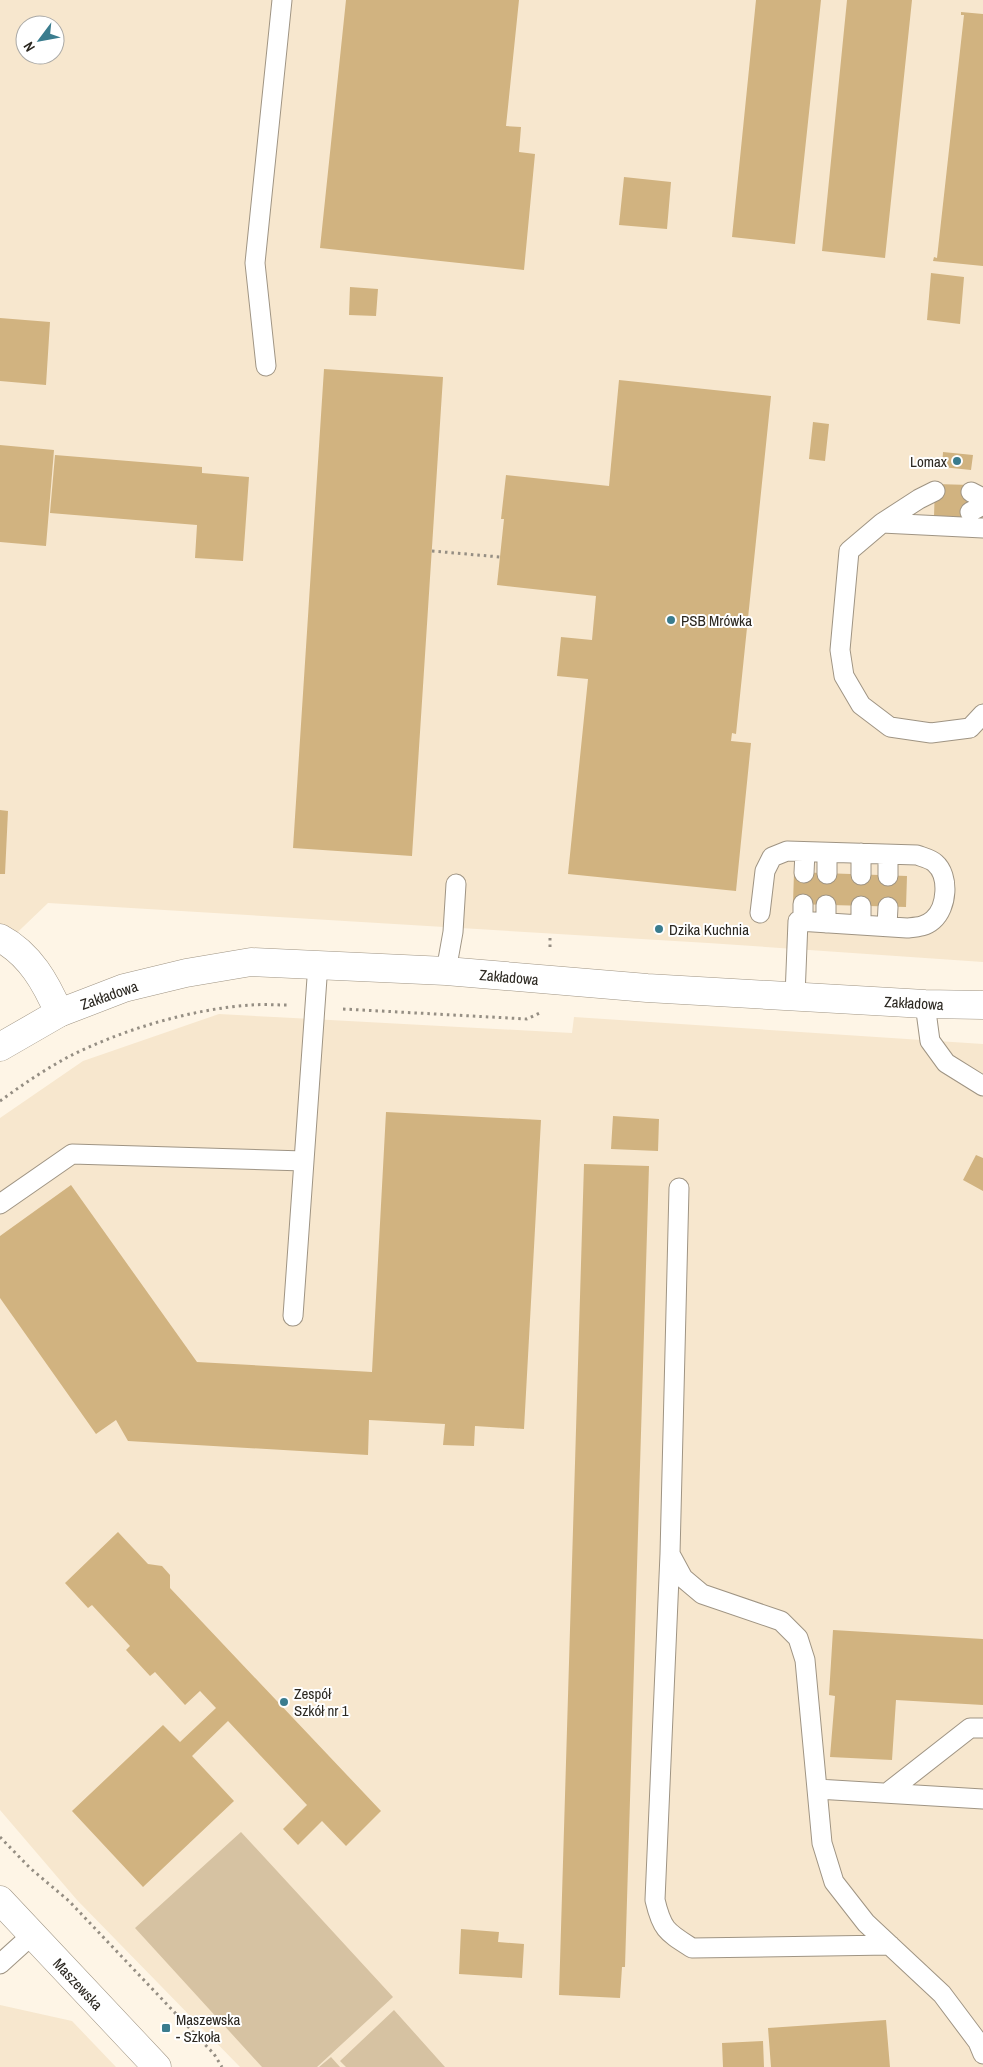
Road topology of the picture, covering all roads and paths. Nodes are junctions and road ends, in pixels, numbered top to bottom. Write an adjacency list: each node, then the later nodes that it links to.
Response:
1 (282, 0): 2 (lane)
2 (266, 366)
3 (934, 510): 4 (lane)
4 (882, 523): 5 (lane); 8 (lane)
5 (983, 528)
6 (432, 551): 7 (path)
7 (500, 557)
8 (983, 714)
9 (805, 852): 10 (lane); 13 (lane); 20 (lane)
10 (827, 853): 11 (lane); 14 (lane)
11 (861, 853): 12 (lane); 15 (lane)
12 (888, 854): 16 (lane); 22 (lane)
13 (804, 873)
14 (827, 874)
15 (861, 875)
16 (888, 876)
17 (456, 884): 25 (lane)
18 (861, 906): 21 (lane)
19 (888, 907): 22 (lane)
20 (760, 913)
21 (861, 925): 22 (lane); 26 (lane)
22 (887, 926)
23 (7, 942): 31 (street)
24 (318, 964): 25 (street, Zakładowa); 29 (lane); 31 (street, Zakładowa)
25 (446, 972): 26 (street, Zakładowa)
26 (795, 996): 27 (street, Zakładowa)
27 (925, 1004): 28 (street, Zakładowa); 33 (lane)
28 (978, 1006)
29 (315, 1007): 30 (path); 34 (path); 35 (lane)
30 (548, 1008)
31 (59, 1013): 32 (street, Zakładowa)
32 (0, 1047)
33 (983, 1086)
34 (0, 1101)
35 (304, 1161): 37 (lane); 38 (lane)
36 (679, 1188): 39 (lane)
37 (0, 1204)
38 (293, 1316)
39 (670, 1554): 41 (lane); 47 (lane)
40 (983, 1728): 42 (lane)
41 (817, 1790): 42 (lane); 47 (lane)
42 (887, 1794): 43 (lane)
43 (983, 1799)
44 (0, 1838): 51 (path)
45 (0, 1900): 46 (street, Maszewska)
46 (32, 1935): 48 (lane); 50 (street, Maszewska)
47 (890, 1945): 49 (lane)
48 (0, 1964)
49 (983, 2054)
50 (157, 2067)
51 (222, 2067)

